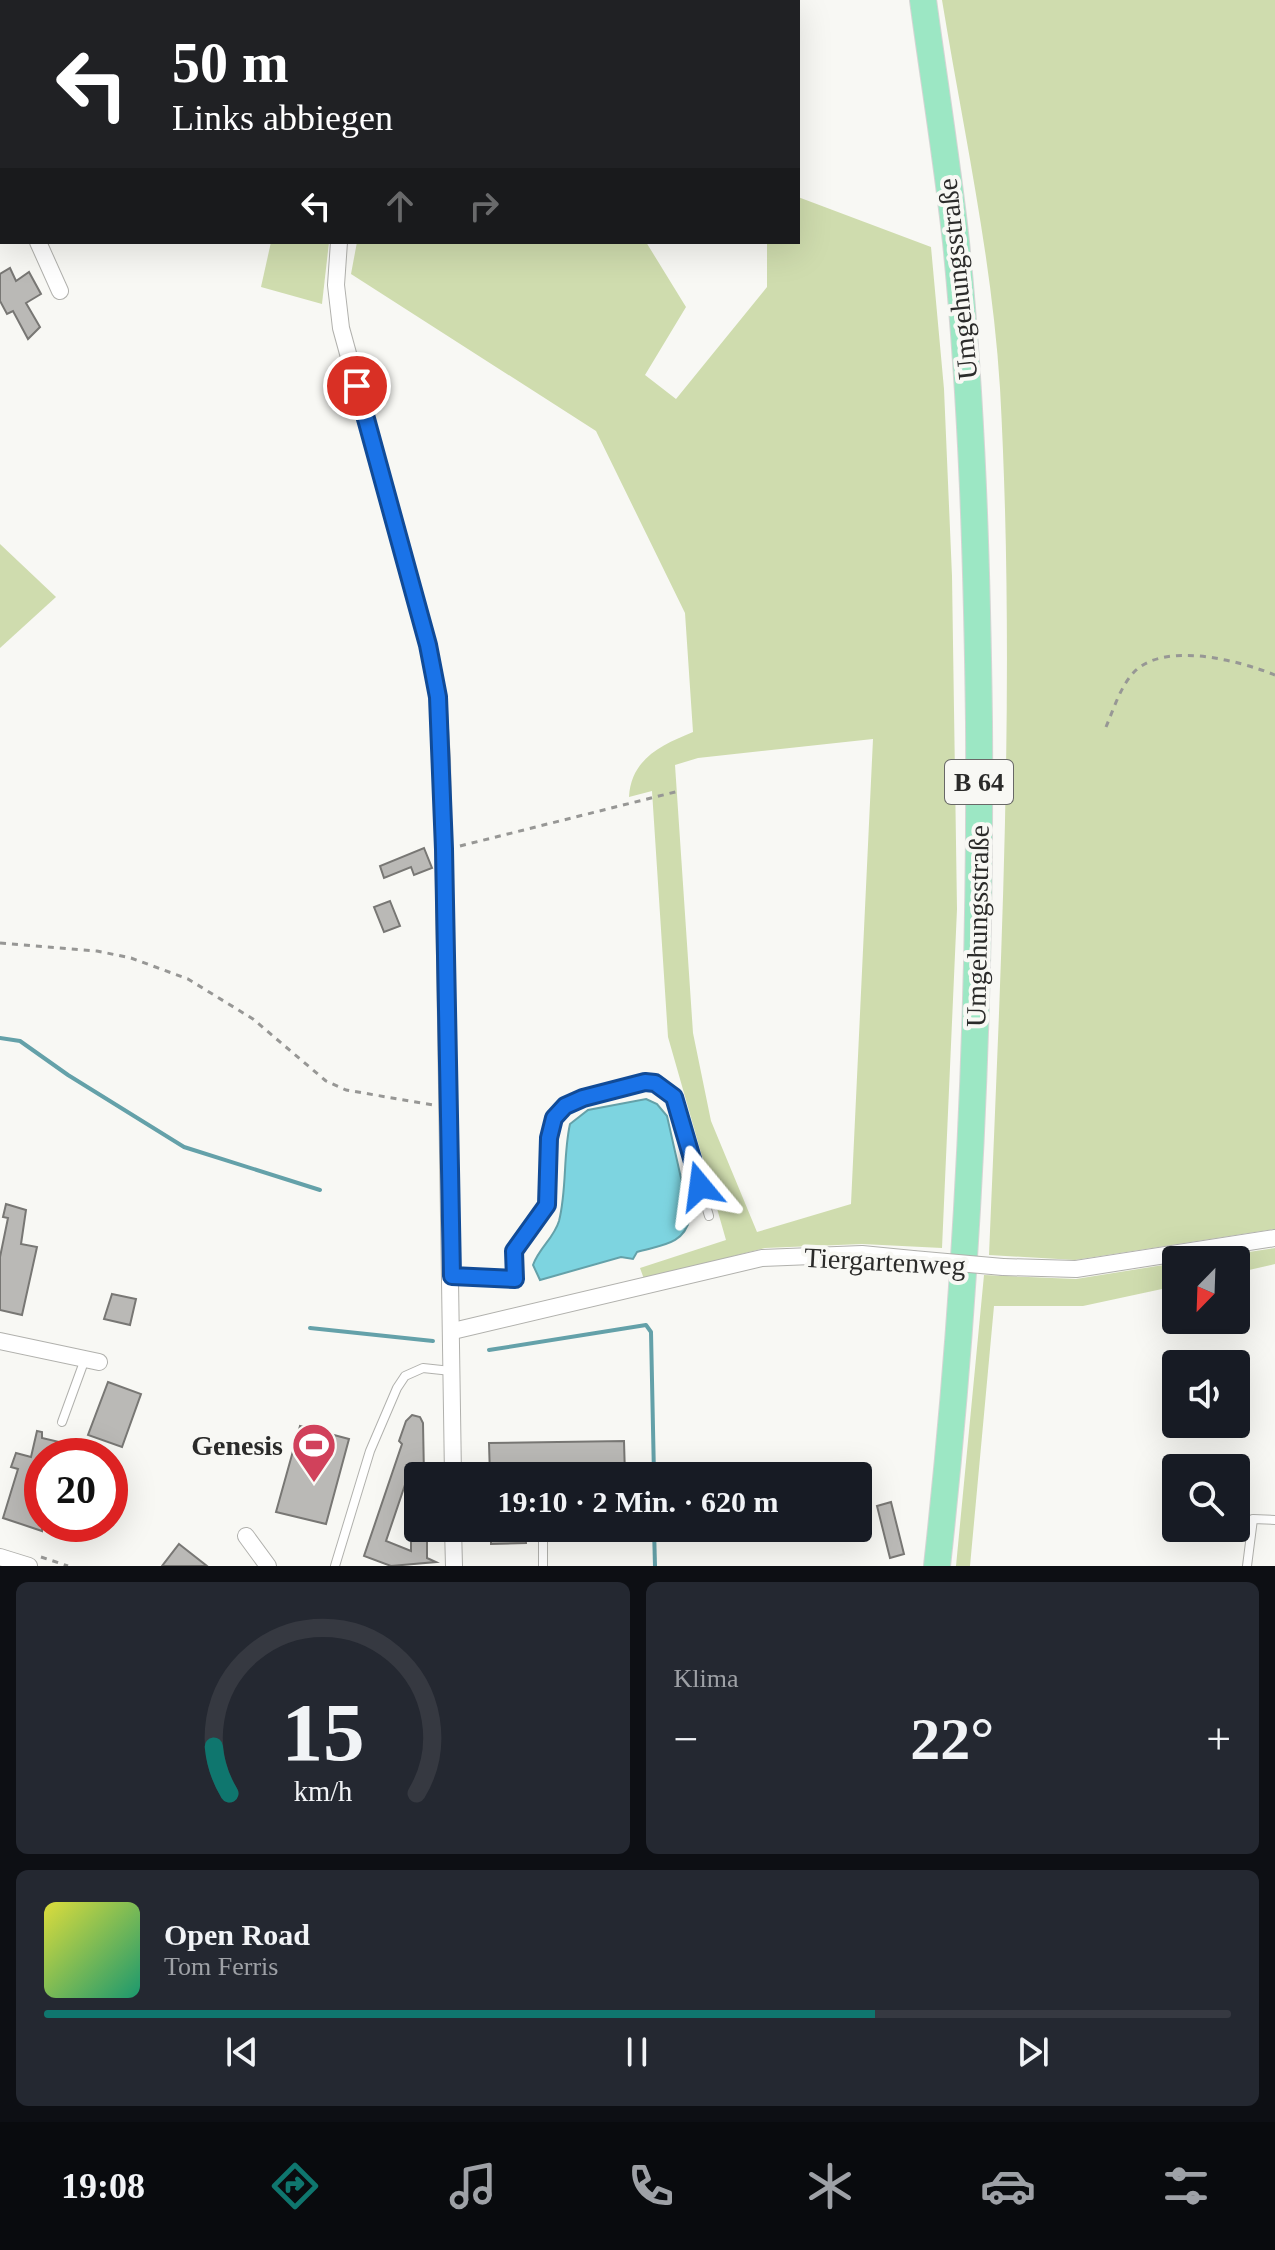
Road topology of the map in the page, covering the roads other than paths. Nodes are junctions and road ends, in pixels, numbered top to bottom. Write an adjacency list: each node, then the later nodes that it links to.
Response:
1 (923, 0): 24 (main road, Umgehungsstraße / B 64)
2 (39, 244): 4 (street)
3 (339, 244): 7 (street)
4 (60, 291)
5 (709, 1216): 7 (lane)
6 (1275, 1238): 8 (street, Tiergartenweg, bridge)
7 (452, 1276): 8 (street)
8 (453, 1331): 11 (street)
9 (0, 1341): 10 (street)
10 (92, 1360): 12 (lane)
11 (452, 1371): 13 (street); 21 (lane)
12 (62, 1422)
13 (453, 1462)
14 (1275, 1520): 25 (lane)
15 (246, 1536): 20 (street)
16 (453, 1542): 22 (street)
17 (543, 1542): 23 (lane)
18 (0, 1557): 19 (street)
19 (29, 1566)
20 (268, 1566)
21 (335, 1566)
22 (454, 1566)
23 (543, 1566)
24 (937, 1566)
25 (1247, 1566)

